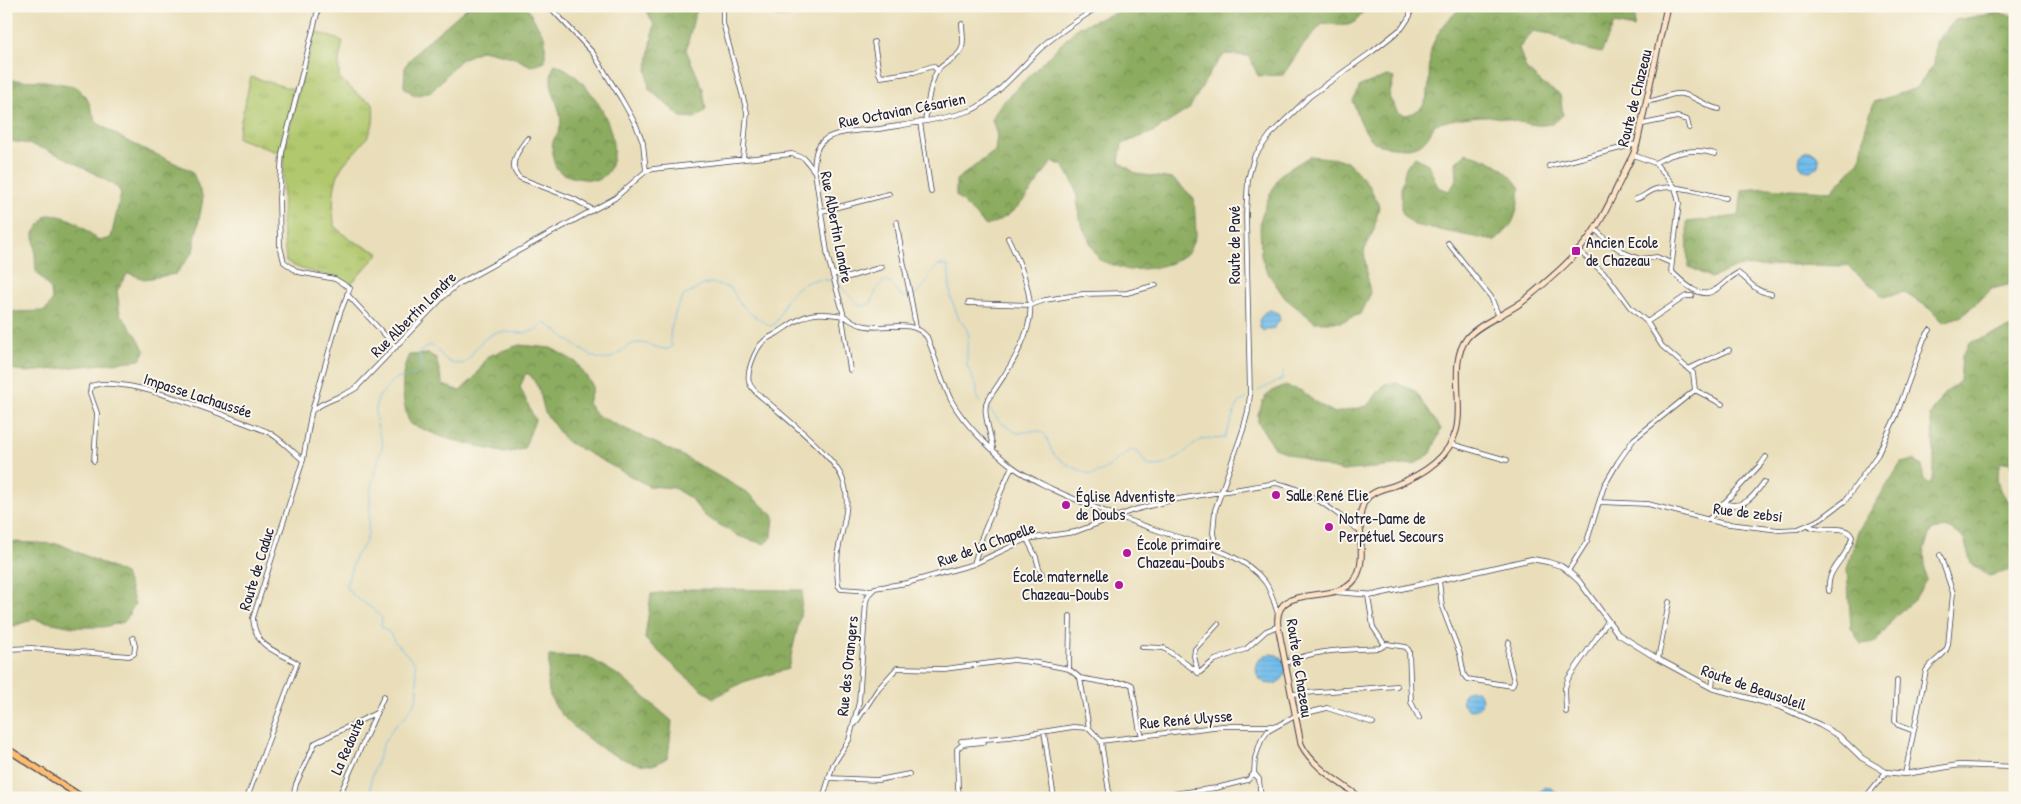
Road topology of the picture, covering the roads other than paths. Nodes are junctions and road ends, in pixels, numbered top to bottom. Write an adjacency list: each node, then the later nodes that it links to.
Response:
1 (319, 6): 40 (street)
2 (549, 6): 23 (street)
3 (723, 6): 19 (street)
4 (1099, 6): 12 (street, Rue Octavian Césarien)
5 (1410, 6): 65 (street, Route de Pavé)
6 (1667, 6): 10 (main road, Route de Chazeau)
7 (962, 24): 9 (street)
8 (874, 42): 9 (street)
9 (938, 71): 12 (street)
10 (1648, 101): 11 (street); 13 (main road, Route de Chazeau)
11 (1719, 110)
12 (923, 121): 22 (street, Rue Octavian Césarien); 25 (street)
13 (1643, 124): 14 (street); 16 (main road, Route de Chazeau)
14 (1689, 128)
15 (528, 138): 29 (street)
16 (1637, 144): 18 (main road, Route de Chazeau); 21 (street)
17 (1715, 154): 20 (street)
18 (1633, 155): 20 (street); 32 (main road, Route de Chazeau)
19 (743, 159): 22 (street, Rue Albertin Landre); 23 (street, Rue Albertin Landre)
20 (1655, 163): 24 (street)
21 (1548, 166)
22 (814, 168): 30 (street, Rue Albertin Landre)
23 (646, 171): 29 (street, Rue Albertin Landre)
24 (1675, 187): 27 (street); 28 (street); 36 (street)
25 (931, 192)
26 (889, 194): 30 (street)
27 (1726, 198)
28 (1636, 199)
29 (593, 210): 50 (street, Rue Albertin Landre)
30 (822, 211): 38 (street, Rue Albertin Landre)
31 (897, 222): 48 (street)
32 (1595, 229): 35 (main road, Route de Chazeau); 36 (street)
33 (1008, 238): 44 (street)
34 (1448, 243): 46 (street)
35 (1578, 250): 46 (main road, Route de Chazeau); 47 (street)
36 (1671, 263): 41 (street)
37 (882, 267): 38 (street)
38 (832, 275): 45 (street, Rue Albertin Landre)
39 (1156, 286): 44 (street)
40 (347, 294): 50 (street); 56 (street, Route de Caduc)
41 (1771, 294)
42 (1692, 296): 47 (street)
43 (968, 303): 44 (street)
44 (1031, 305): 58 (street)
45 (843, 316): 48 (street); 53 (street, Rue Albertin Landre); 79 (street, Rue de la Chapelle)
46 (1499, 317): 57 (main road, Route de Chazeau)
47 (1647, 322): 52 (street)
48 (916, 328): 58 (street)
49 (1930, 330): 70 (street, Rue de zebsi)
50 (396, 348): 56 (street, Rue Albertin Landre)
51 (1729, 350): 52 (street)
52 (1688, 368): 54 (street)
53 (850, 370)
54 (1695, 390): 55 (street); 66 (street)
55 (1722, 404)
56 (313, 410): 60 (street, Route de Caduc)
57 (1451, 444): 61 (street); 71 (main road, Route de Chazeau)
58 (992, 448): 63 (street)
59 (1766, 457): 67 (street)
60 (303, 460): 62 (street, Impasse Lachaussée); 127 (street, Route de Caduc)
61 (1507, 460)
62 (94, 461)
63 (1012, 466): 68 (street); 75 (street)
64 (1764, 482): 67 (street)
65 (1221, 493): 68 (street, Rue de la Chapelle); 71 (street, Rue de la Chapelle); 73 (street, Route de Pavé)
66 (1600, 502): 69 (street, Rue de zebsi); 76 (street)
67 (1723, 503): 69 (street)
68 (1119, 516): 72 (street, Rue de la Chapelle); 73 (street)
69 (1708, 520): 70 (street, Rue de zebsi)
70 (1808, 525): 80 (street)
71 (1361, 532): 81 (main road, Route de Chazeau)
72 (1027, 539): 75 (street, Rue de la Chapelle); 77 (street)
73 (1217, 550): 84 (street)
74 (1940, 555): 113 (street)
75 (974, 564): 79 (street, Rue de la Chapelle)
76 (1568, 571): 78 (street, Route de Beausoleil); 86 (street, Route de Beausoleil)
77 (1042, 574)
78 (1439, 580): 82 (street, Route de Beausoleil); 90 (street)
79 (871, 591): 110 (street, Rue des Orangers)
80 (1829, 591)
81 (1337, 592): 82 (street, Route de Beausoleil); 84 (main road, Route de Chazeau)
82 (1368, 596): 91 (street)
83 (1669, 602): 94 (street)
84 (1278, 614): 88 (main road, Route de Chazeau)
85 (1070, 616): 96 (street)
86 (1608, 621): 94 (street, Route de Beausoleil); 105 (street)
87 (1218, 624): 98 (street)
88 (1278, 626): 95 (main road, Route de Chazeau); 98 (street)
89 (133, 638): 93 (street)
90 (1509, 642)
91 (1385, 644): 95 (street); 108 (street)
92 (1142, 647): 98 (street)
93 (6, 649)
94 (1658, 659): 102 (street, Route de Beausoleil)
95 (1286, 663): 103 (main road, Route de Chazeau)
96 (1069, 669): 99 (street); 110 (street)
97 (1714, 669): 102 (street)
98 (1198, 673)
99 (1080, 678): 112 (street); 115 (street)
100 (1897, 680): 113 (street)
101 (1397, 686): 103 (street)
102 (1712, 688): 121 (street, Route de Beausoleil)
103 (1292, 694): 107 (main road, Route de Chazeau)
104 (384, 696): 106 (street)
105 (1566, 712)
106 (376, 713): 128 (street, La Redoute); 129 (street, La Redoute)
107 (1295, 716): 109 (street); 111 (street); 138 (main road, Route de Chazeau)
108 (1419, 718)
109 (1373, 723)
110 (854, 726): 125 (street, Rue des Orangers)
111 (1274, 726): 115 (street, Rue René Ulysse); 122 (street)
112 (1089, 728): 114 (street); 116 (street)
113 (1914, 731): 124 (street)
114 (1044, 732): 117 (street); 134 (street)
115 (1142, 736): 116 (street, Rue René Ulysse)
116 (1101, 740): 135 (street)
117 (961, 741)
118 (984, 742): 131 (street)
119 (6, 748): 126 (main road)
120 (2015, 767): 124 (street, Route de Beausoleil)
121 (1886, 772): 124 (street, Route de Beausoleil); 139 (street)
122 (1254, 773): 136 (street); 137 (street)
123 (908, 774): 125 (street)
124 (1905, 774)
125 (828, 778): 130 (street, Rue des Orangers)
126 (83, 798)
127 (247, 798)
128 (293, 798)
129 (340, 798)
130 (823, 798)
131 (965, 798)
132 (974, 798): 133 (street)
133 (987, 798)
134 (1054, 798)
135 (1110, 798)
136 (1142, 798)
137 (1261, 798)
138 (1361, 798)
139 (1865, 798)

